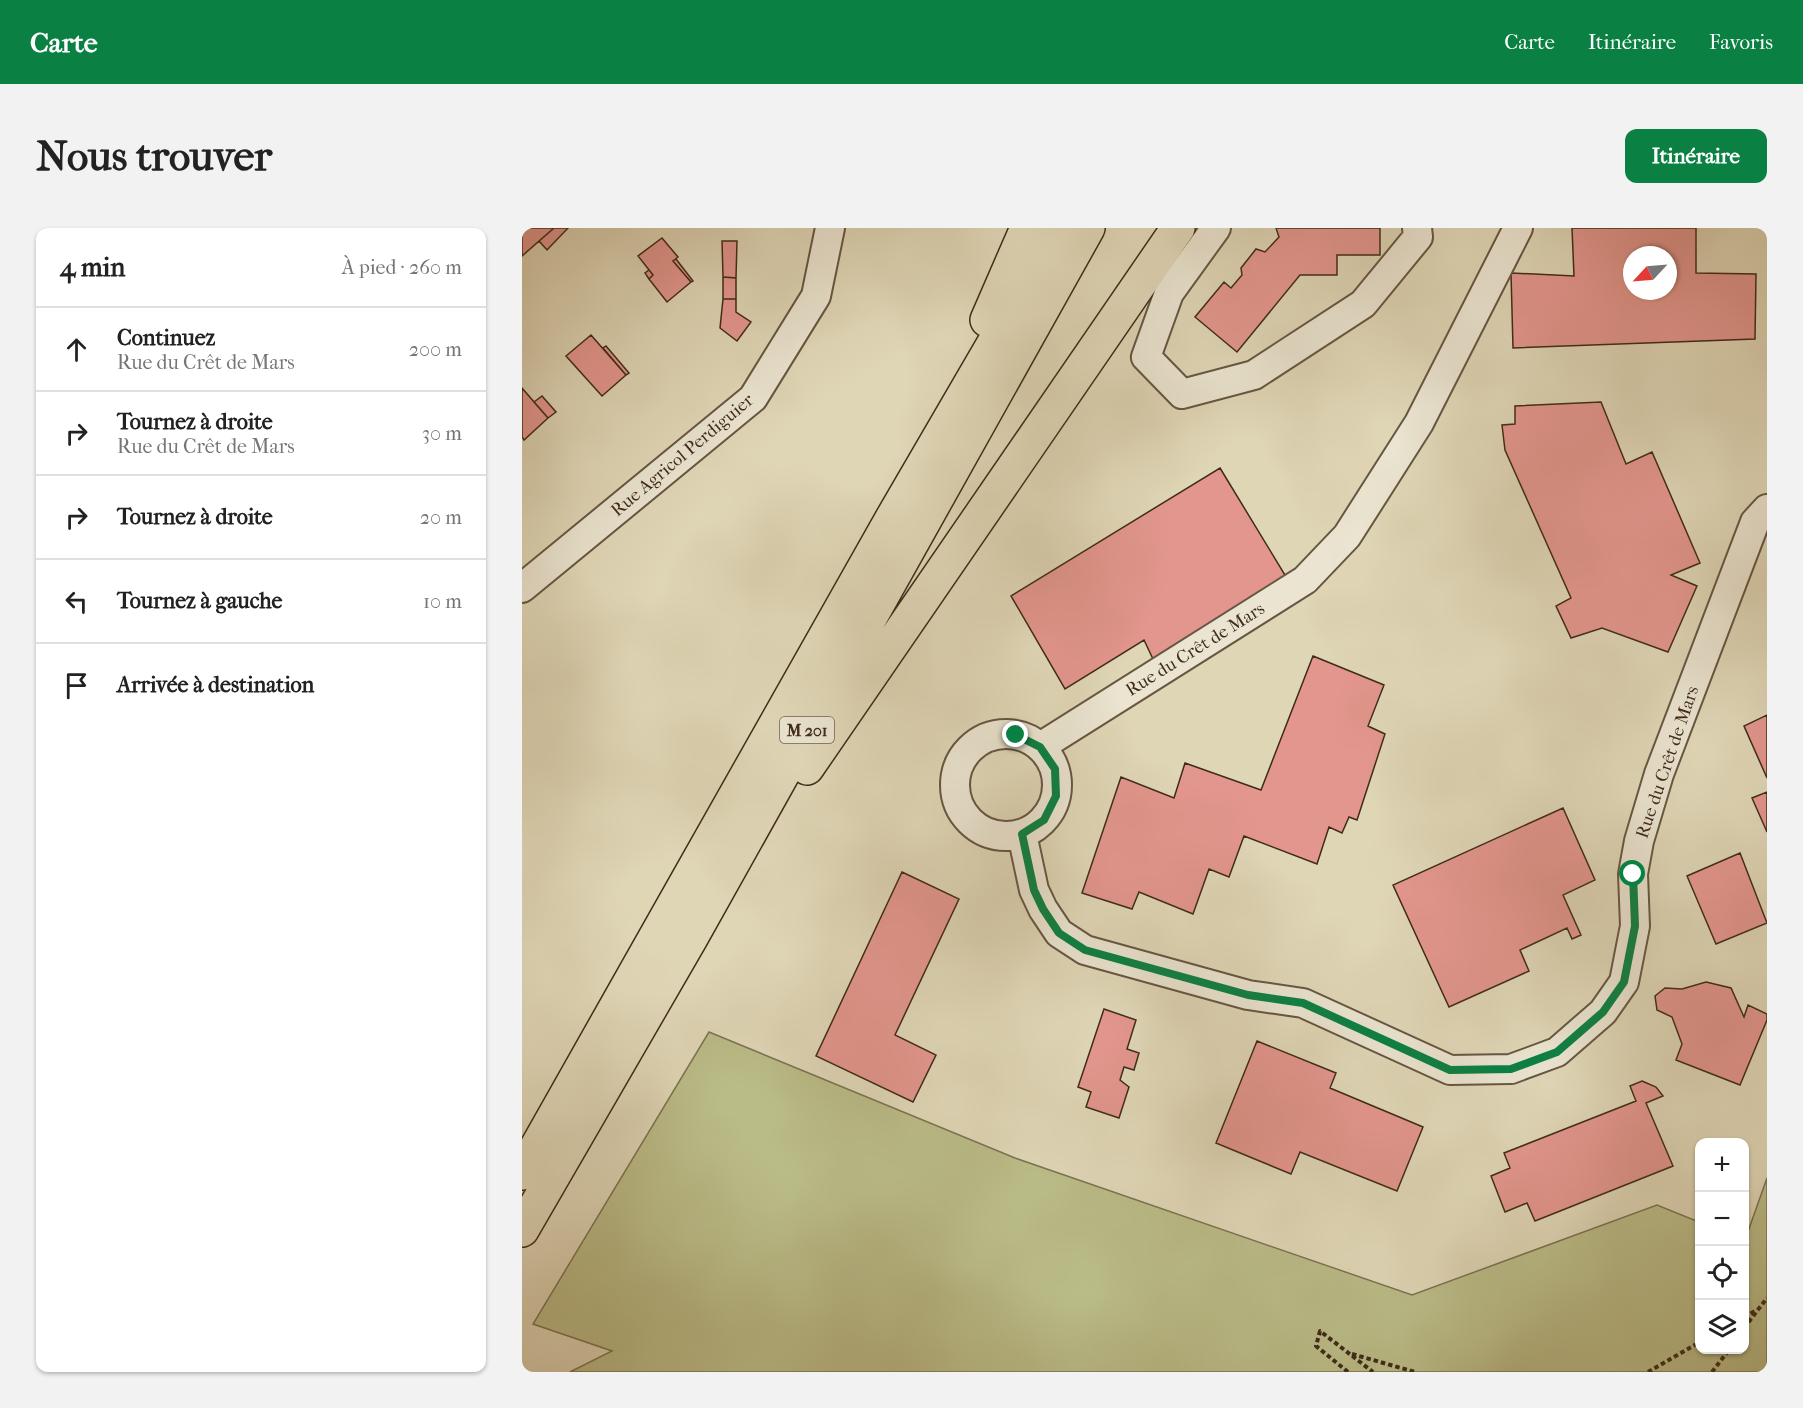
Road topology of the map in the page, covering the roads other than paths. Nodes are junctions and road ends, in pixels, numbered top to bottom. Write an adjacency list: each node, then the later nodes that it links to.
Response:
1 (830, 228): 11 (street, Rue Agricol Perdiguier)
2 (1027, 228): 10 (highway)
3 (1061, 228): 10 (highway, M 201)
4 (1088, 228): 14 (highway, M 201)
5 (1178, 228): 14 (highway)
6 (1216, 228): 7 (street)
7 (1418, 228)
8 (1518, 228): 12 (street, Rue du Crêt de Mars)
9 (1767, 509): 13 (street, Rue du Crêt de Mars)
10 (895, 513): 15 (highway, M 201)
11 (522, 588)
12 (1040, 747): 13 (street); 13 (street)
13 (1022, 834)
14 (691, 938): 16 (highway, M 201)
15 (522, 1173)
16 (522, 1230)

